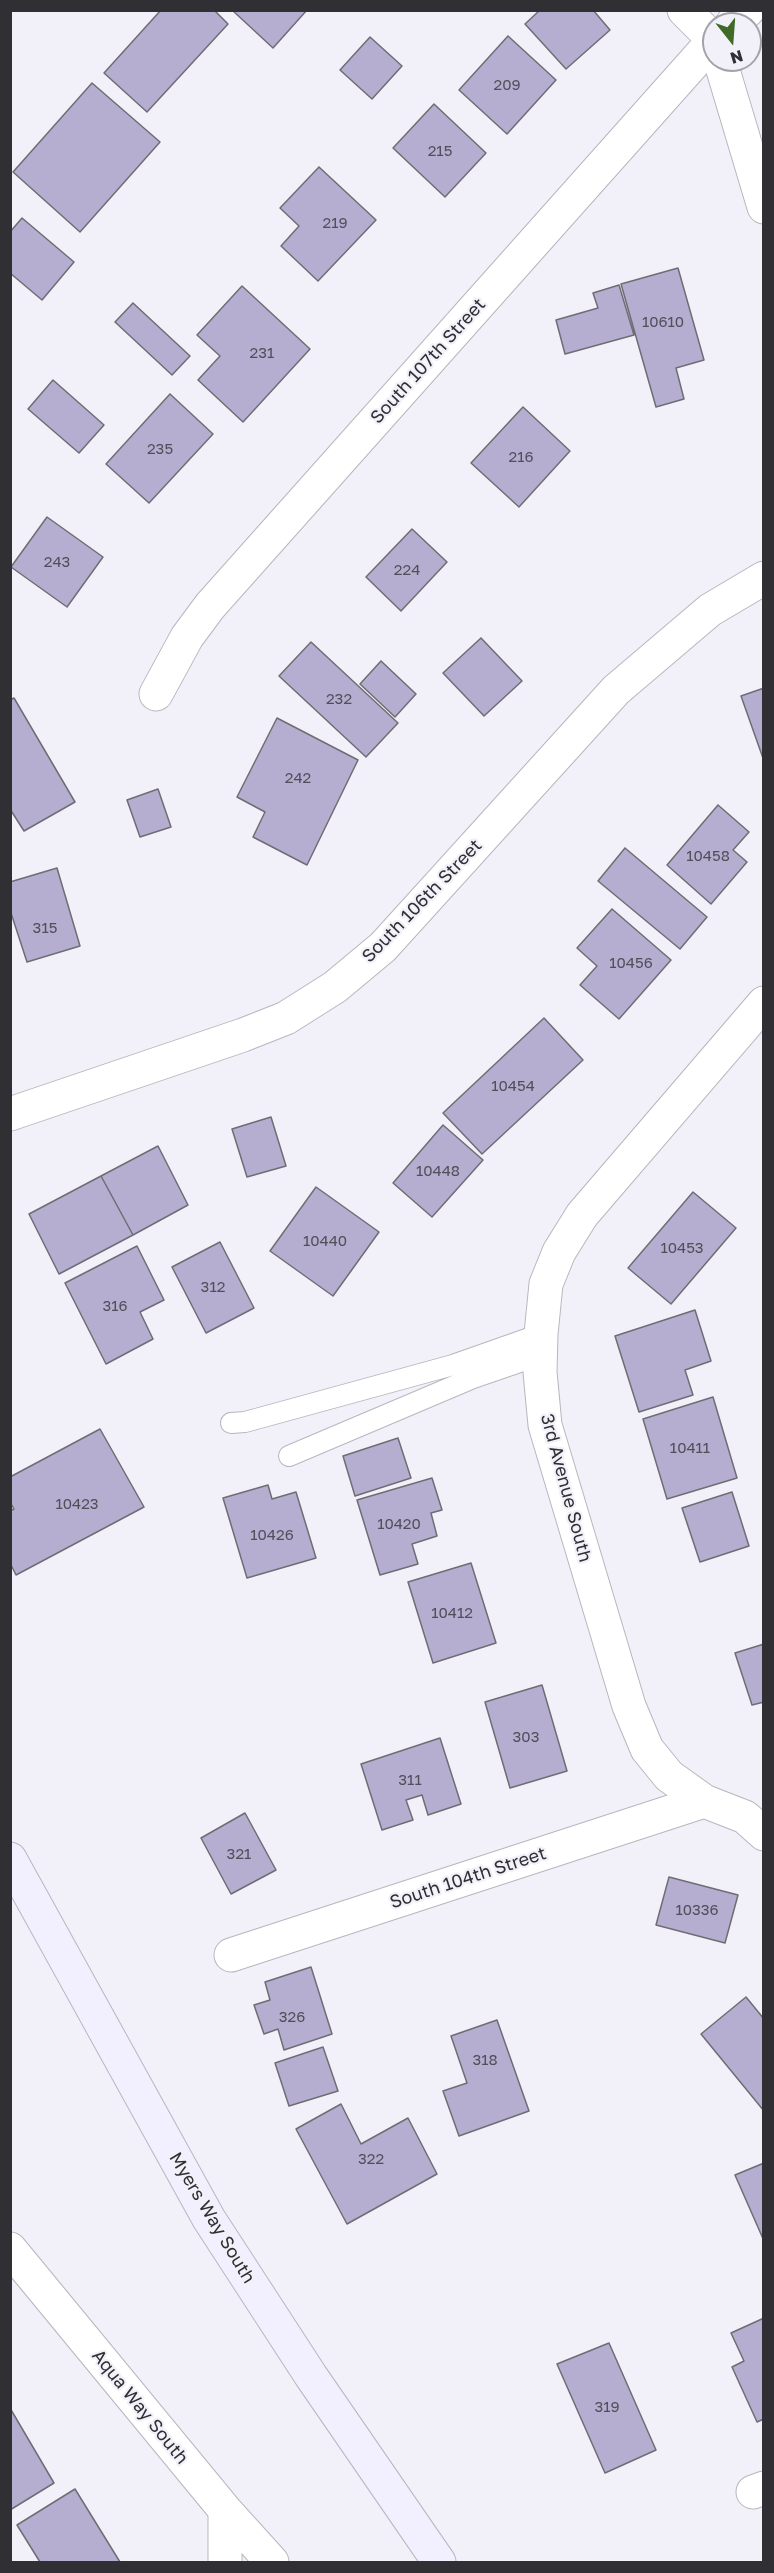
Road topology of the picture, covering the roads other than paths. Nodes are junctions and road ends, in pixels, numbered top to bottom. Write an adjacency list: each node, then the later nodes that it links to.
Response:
1 (684, 10): 2 (street)
2 (702, 28)
3 (702, 53): 7 (street, South 107th Street)
4 (724, 72): 5 (street)
5 (764, 207)
6 (764, 578): 9 (street, South 106th Street)
7 (156, 694)
8 (764, 1003): 10 (street, 3rd Avenue South)
9 (10, 1114)
10 (541, 1345): 11 (lane); 12 (lane); 13 (street, 3rd Avenue South)
11 (231, 1423)
12 (288, 1456)
13 (704, 1801): 14 (street, 3rd Avenue South); 16 (street, South 104th Street)
14 (757, 1821)
15 (10, 1859): 21 (main road, Myers Way South)
16 (231, 1954)
17 (10, 2249): 18 (street, Aqua Way South)
18 (225, 2510): 19 (street); 20 (street, Aqua Way South)
19 (225, 2562)
20 (272, 2562)
21 (439, 2562)

